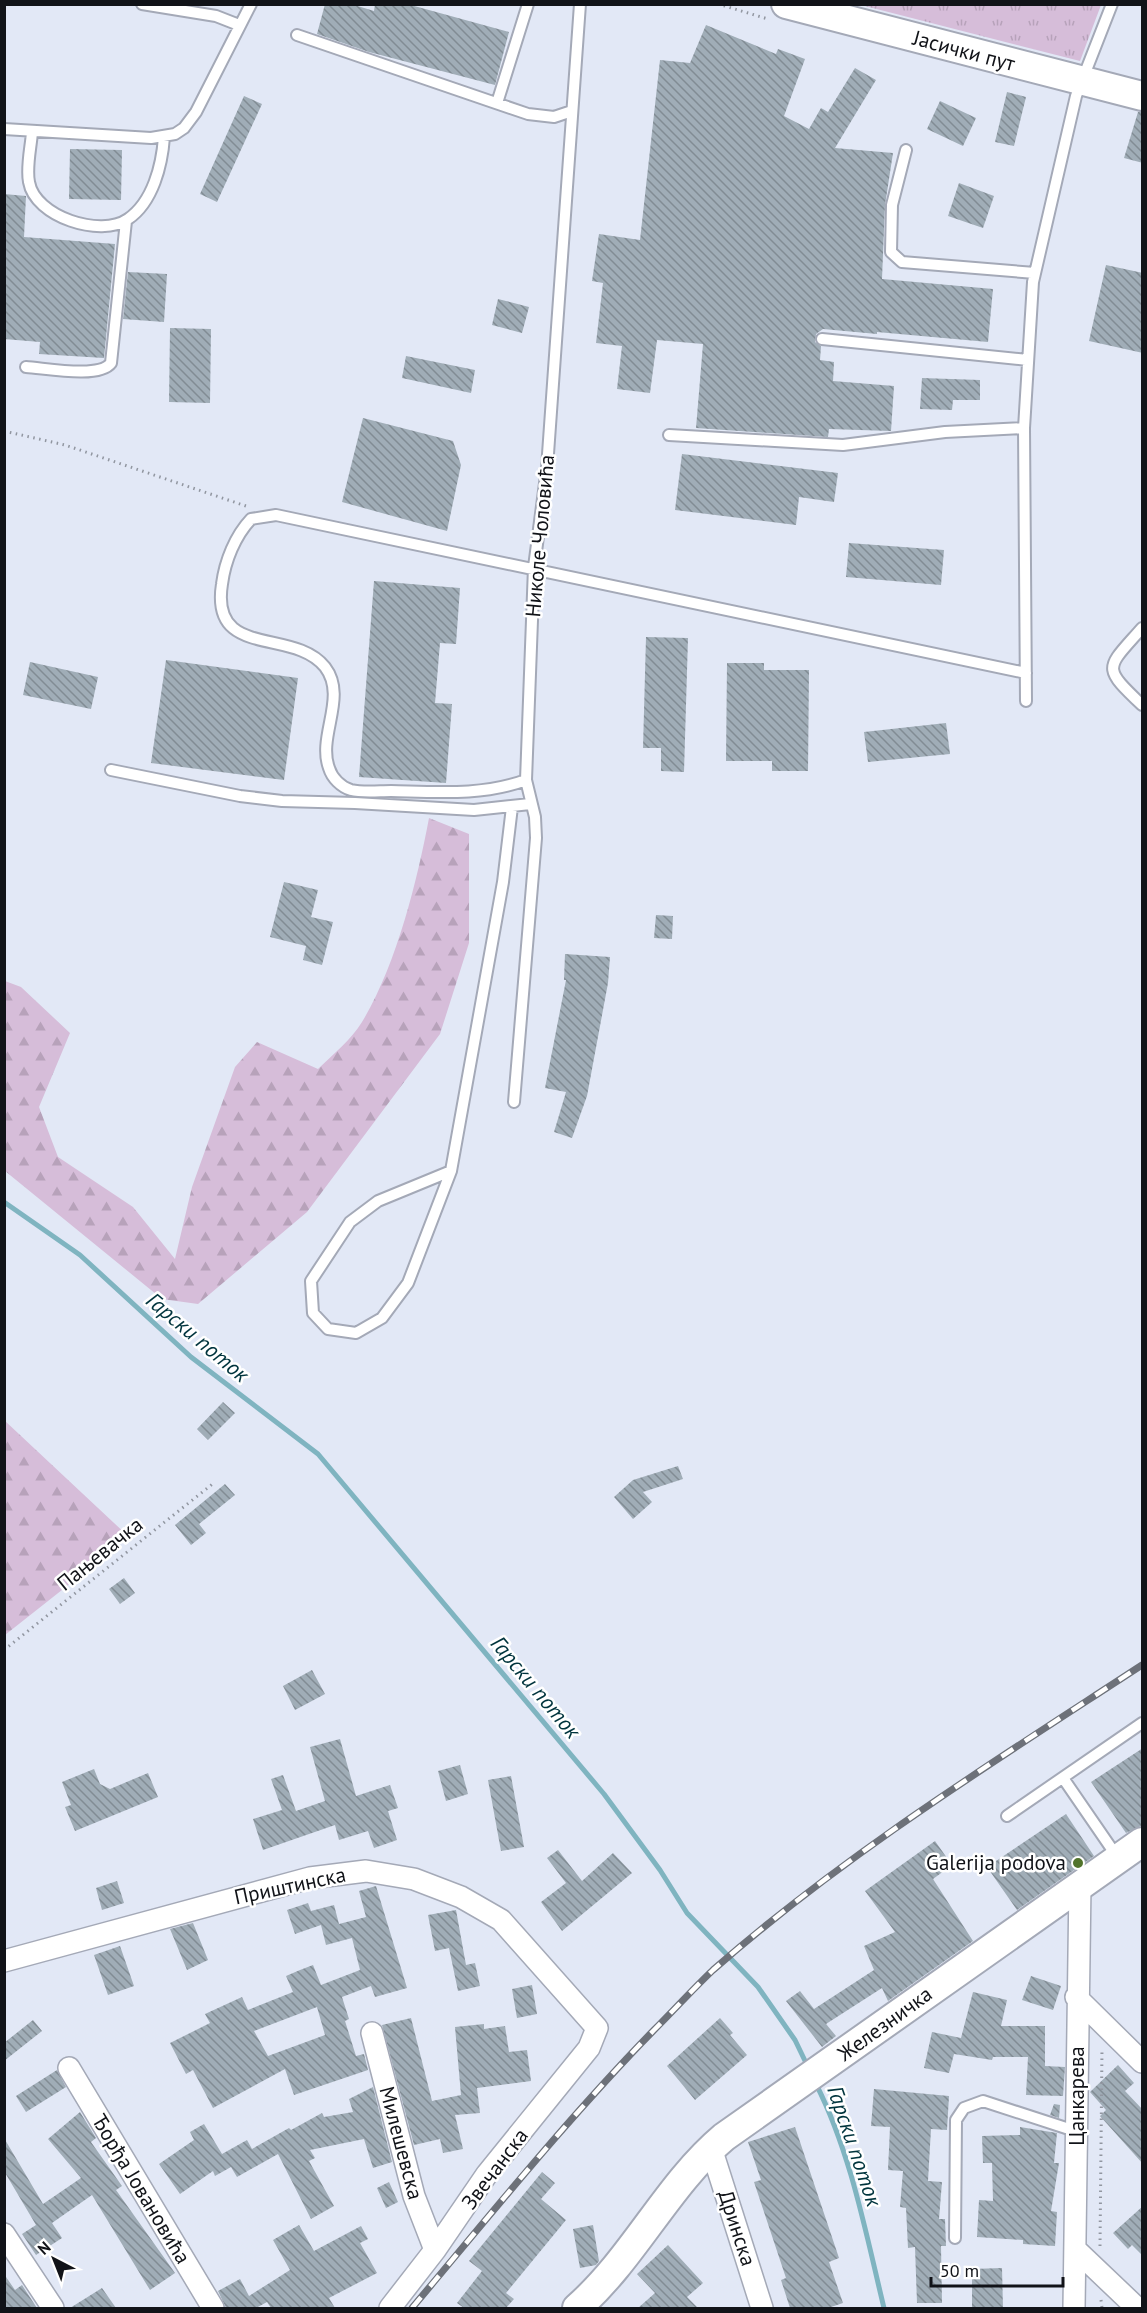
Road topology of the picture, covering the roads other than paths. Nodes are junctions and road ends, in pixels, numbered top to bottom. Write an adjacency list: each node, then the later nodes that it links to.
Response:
1 (142, 4): 8 (lane)
2 (250, 4): 8 (lane)
3 (528, 4): 13 (lane)
4 (580, 4): 14 (lane, Николе Чоловића)
5 (786, 4): 10 (street, Јасички пут)
6 (861, 4): 10 (street, Јасички пут)
7 (1112, 4): 10 (lane)
8 (239, 25): 17 (lane)
9 (297, 35): 13 (lane)
10 (1085, 72): 11 (street, Јасички пут); 12 (street, Јасички пут); 20 (lane)
11 (1143, 76)
12 (1143, 96)
13 (497, 103): 14 (lane)
14 (572, 111): 26 (lane, Николе Чоловића)
15 (4, 129): 16 (lane)
16 (32, 132): 17 (lane); 19 (lane)
17 (164, 137): 19 (lane)
18 (906, 150): 20 (lane)
19 (126, 221): 23 (lane)
20 (1035, 273): 22 (lane)
21 (822, 339): 22 (lane)
22 (1028, 360): 24 (lane)
23 (26, 367)
24 (1024, 428): 25 (lane); 28 (lane)
25 (669, 435)
26 (534, 567): 28 (lane); 32 (lane, Николе Чоловића); 32 (lane)
27 (1143, 628): 30 (lane)
28 (1026, 673): 29 (lane)
29 (1026, 701)
30 (1143, 705)
31 (111, 770): 34 (lane)
32 (526, 780): 33 (lane, Николе Чоловића)
33 (530, 804): 34 (lane); 35 (lane, Николе Чоловића)
34 (512, 807): 36 (lane)
35 (514, 1102)
36 (451, 1171): 36 (lane)
37 (1143, 1723): 38 (lane)
38 (1063, 1778): 39 (lane); 41 (lane)
39 (1007, 1816)
40 (1143, 1842): 41 (street, Железничка)
41 (1119, 1858): 42 (street, Железничка)
42 (1080, 1884): 44 (street, Цанкарева); 50 (street, Железничка)
43 (4, 1961): 45 (street, Приштинска)
44 (1076, 1998): 47 (street); 49 (street, Цанкарева)
45 (597, 2028): 54 (street, Звечанска)
46 (372, 2033): 54 (street, Милешевска)
47 (1143, 2062)
48 (69, 2068): 57 (street, Ђорђа Јовановића)
49 (1078, 2129): 52 (lane); 53 (street, Цанкарева)
50 (711, 2148): 55 (street, Железничка); 59 (street, Дринска)
51 (4, 2234): 56 (street)
52 (955, 2238)
53 (1075, 2249): 60 (street, Цанкарева); 61 (street)
54 (435, 2250): 58 (street, Звечанска)
55 (589, 2304)
56 (53, 2308)
57 (213, 2308)
58 (390, 2308)
59 (762, 2308)
60 (1074, 2308)
61 (1137, 2308)

